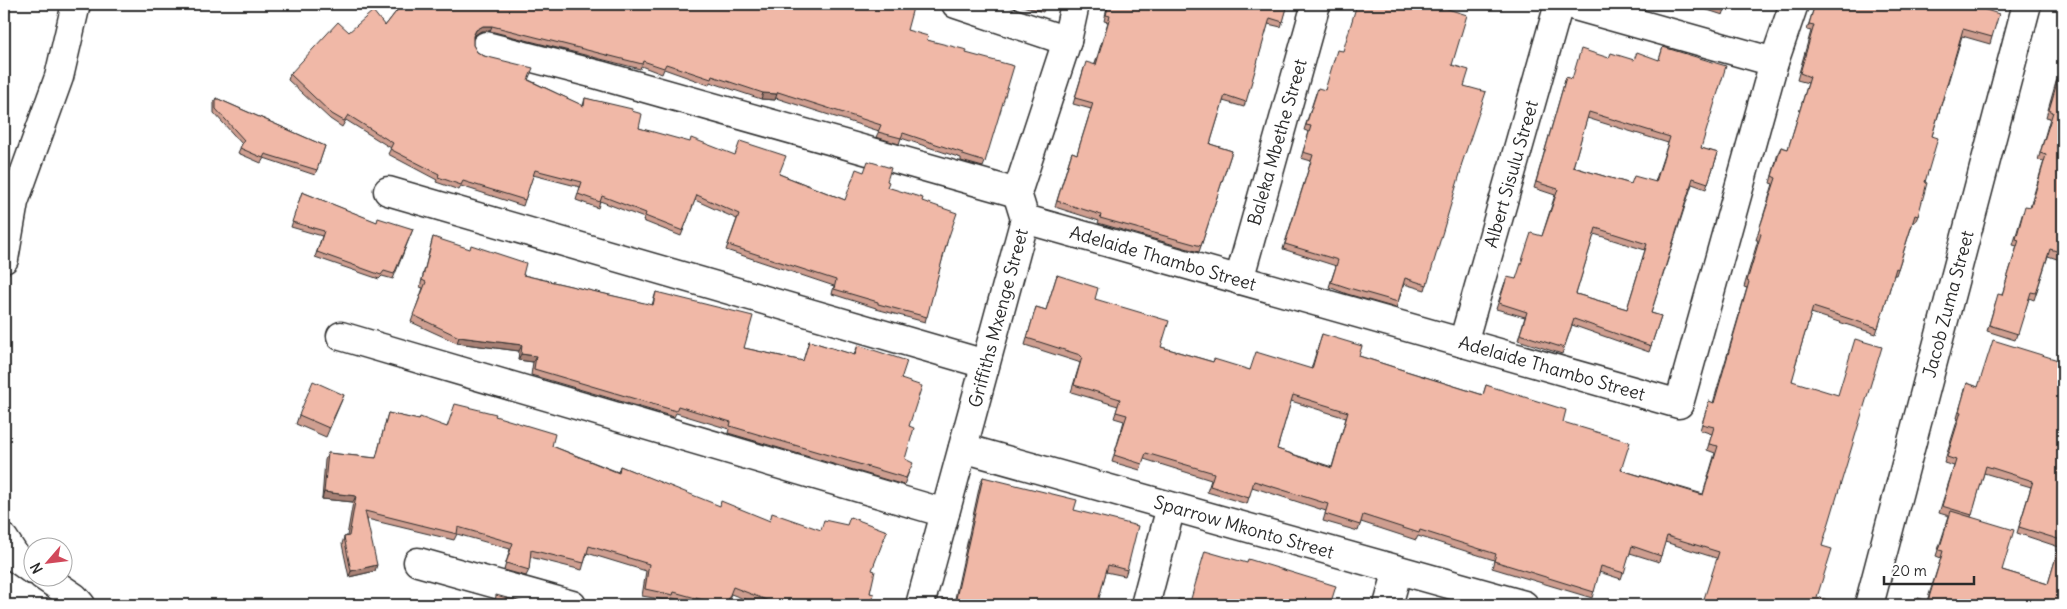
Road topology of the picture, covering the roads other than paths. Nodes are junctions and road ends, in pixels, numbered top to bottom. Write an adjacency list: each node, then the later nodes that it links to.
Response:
1 (76, 4): 15 (street)
2 (956, 4): 9 (street)
3 (1075, 4): 9 (street)
4 (1316, 4): 16 (street, Baleka Mbethe Street)
5 (1559, 4): 18 (street, Albert Sisulu Street)
6 (1568, 4): 11 (street)
7 (1794, 4): 11 (street, Adelaide Thambo Street)
8 (2027, 4): 34 (street, Jacob Zuma Street)
9 (1067, 41): 13 (street)
10 (486, 46): 13 (street)
11 (1774, 62): 18 (street, Adelaide Thambo Street)
12 (388, 191): 19 (street)
13 (1016, 193): 14 (street, Griffiths Mxenge Street)
14 (1025, 219): 16 (street, Adelaide Thambo Street); 19 (street, Griffiths Mxenge Street)
15 (5, 243)
16 (1239, 280): 18 (street, Adelaide Thambo Street)
17 (342, 336): 22 (street)
18 (1463, 343)
19 (985, 364): 20 (street, Griffiths Mxenge Street)
20 (963, 448): 21 (street, Sparrow Mkonto Street); 22 (street, Griffiths Mxenge Street)
21 (1171, 506): 26 (street, Sparrow Mkonto Street); 31 (street)
22 (946, 513): 30 (street, Griffiths Mxenge Street)
23 (4, 539): 25 (street)
24 (418, 562): 29 (street)
25 (22, 563)
26 (1398, 570): 32 (street); 33 (street, Sparrow Mkonto Street)
27 (57, 586): 28 (street)
28 (81, 605)
29 (572, 605)
30 (920, 605)
31 (1145, 605)
32 (1388, 605)
33 (1524, 605)
34 (1869, 605)

